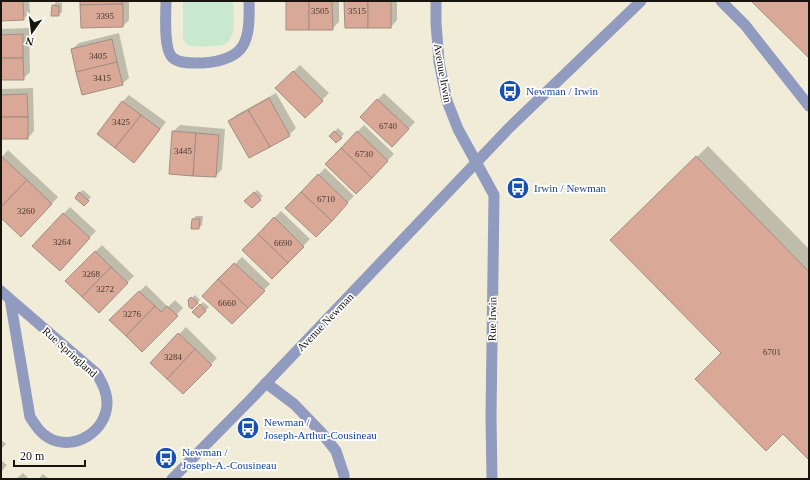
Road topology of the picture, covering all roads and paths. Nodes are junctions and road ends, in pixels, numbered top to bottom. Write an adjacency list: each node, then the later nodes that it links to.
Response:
1 (166, 1): 2 (street)
2 (249, 1)
3 (436, 1): 7 (street, Avenue Irwin)
4 (641, 1): 7 (street, Avenue Newman)
5 (721, 1): 6 (street)
6 (809, 106)
7 (476, 163): 10 (street, Avenue Newman); 13 (street, Rue Irwin)
8 (1, 291): 9 (street, Rue Springland)
9 (10, 299): 9 (street, Rue Springland)
10 (266, 383): 11 (street, Avenue Newman); 12 (street)
11 (172, 479)
12 (344, 479)
13 (492, 479)

